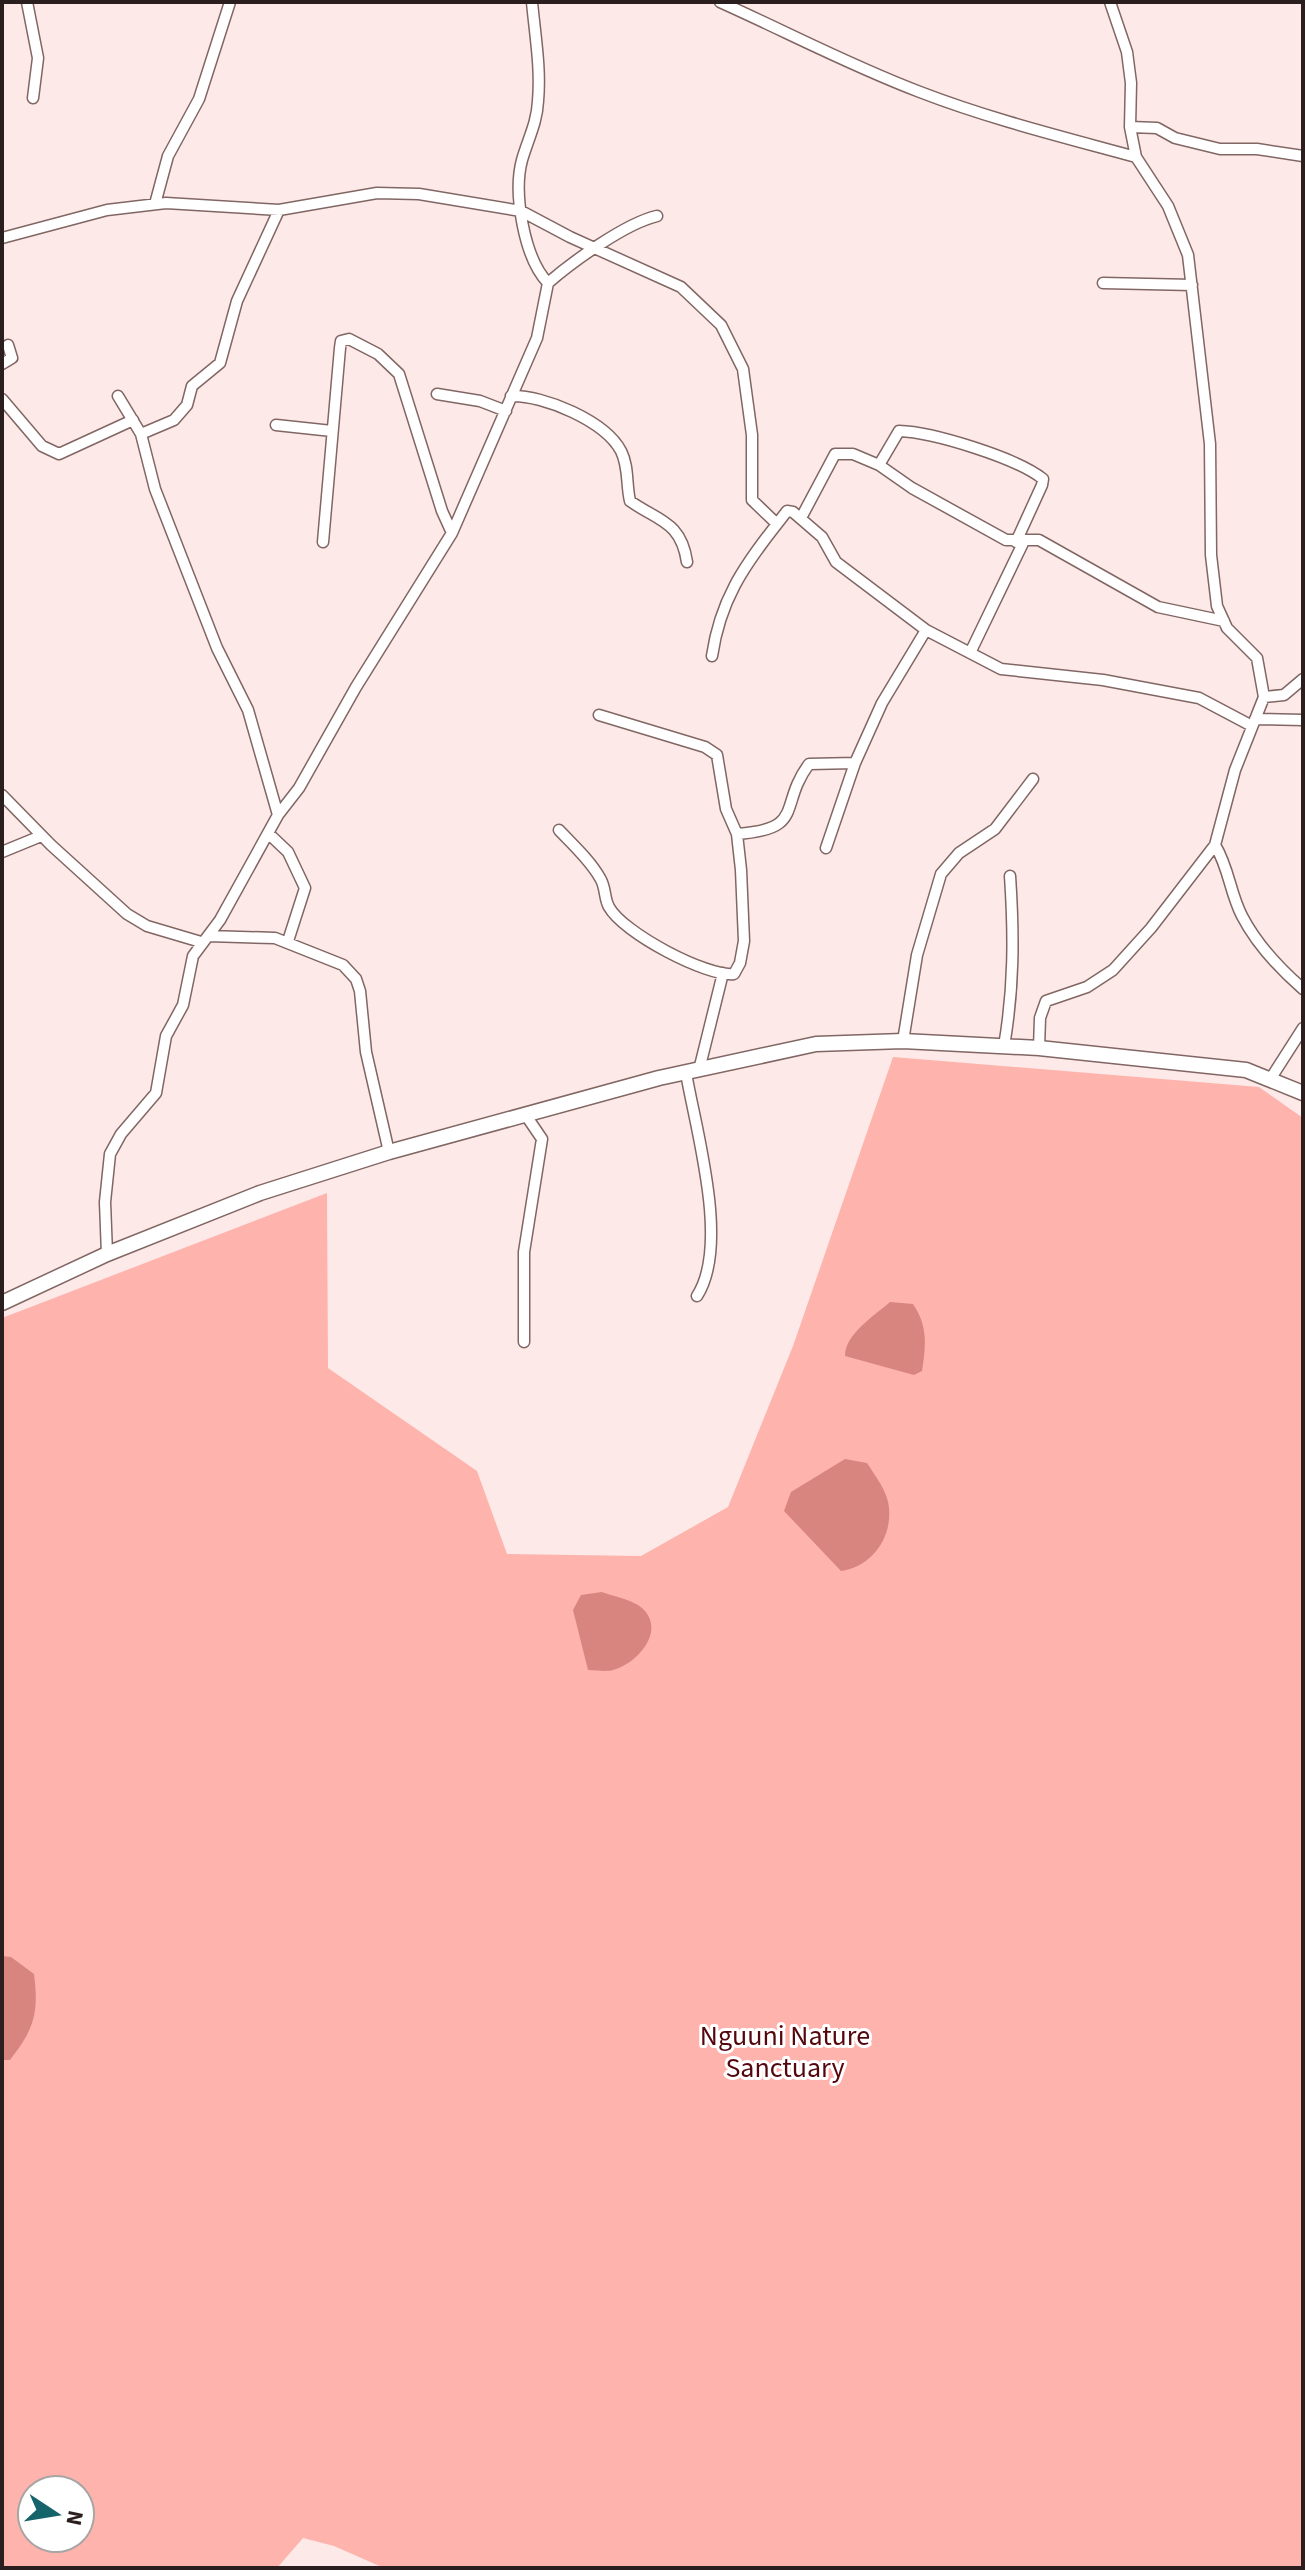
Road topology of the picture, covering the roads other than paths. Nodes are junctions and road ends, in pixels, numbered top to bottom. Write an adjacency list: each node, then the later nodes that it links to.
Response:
1 (27, 2): 6 (street)
2 (230, 2): 10 (street)
3 (532, 2): 12 (street)
4 (720, 2): 9 (street)
5 (1110, 2): 7 (street)
6 (33, 98)
7 (1130, 127): 8 (street); 9 (street)
8 (1303, 156)
9 (1136, 157): 18 (street)
10 (155, 204): 11 (street); 14 (street)
11 (279, 210): 12 (street); 29 (street)
12 (521, 211): 15 (street); 16 (street)
13 (657, 216): 15 (street)
14 (2, 238)
15 (595, 249): 16 (street); 32 (street)
16 (548, 283): 23 (street)
17 (1103, 283): 18 (street)
18 (1192, 285): 37 (street)
19 (8, 345): 20 (street)
20 (2, 364)
21 (437, 394): 25 (street)
22 (118, 396): 26 (street)
23 (511, 396): 25 (street); 36 (street)
24 (2, 399): 26 (street)
25 (506, 411): 33 (street)
26 (133, 420): 29 (street)
27 (276, 425): 28 (street)
28 (332, 431): 33 (street); 34 (street)
29 (141, 434): 49 (street)
30 (879, 465): 31 (street); 35 (street); 35 (street)
31 (801, 518): 32 (street); 38 (street)
32 (777, 524): 40 (street)
33 (452, 533): 49 (street)
34 (323, 542)
35 (1020, 542): 37 (street); 39 (street)
36 (687, 562)
37 (1224, 621): 42 (street)
38 (926, 630): 39 (street); 46 (street)
39 (970, 653): 45 (street)
40 (712, 656)
41 (1303, 679): 42 (street)
42 (1264, 697): 45 (street)
43 (599, 715): 52 (street)
44 (1303, 720): 45 (street)
45 (1253, 722): 54 (street)
46 (855, 763): 52 (street); 55 (street)
47 (1033, 779): 63 (street)
48 (2, 795): 53 (street)
49 (278, 815): 51 (street)
50 (559, 830): 60 (street)
51 (269, 834): 58 (street); 59 (street)
52 (737, 834): 60 (street)
53 (41, 836): 56 (street); 58 (street)
54 (1215, 845): 61 (street); 65 (street)
55 (826, 848)
56 (2, 852)
57 (1010, 876): 64 (street)
58 (204, 939): 59 (street); 71 (street)
59 (288, 941): 70 (street)
60 (723, 973): 66 (street)
61 (1303, 989)
62 (1303, 1028): 67 (street)
63 (903, 1041): 64 (main road); 66 (main road)
64 (1004, 1046): 65 (main road)
65 (1039, 1048): 67 (main road)
66 (693, 1071): 69 (main road); 72 (street)
67 (1271, 1078): 68 (main road)
68 (1303, 1093)
69 (525, 1114): 70 (main road); 74 (street)
70 (389, 1152): 71 (main road)
71 (107, 1254): 73 (main road)
72 (697, 1296)
73 (2, 1303)
74 (524, 1342)

